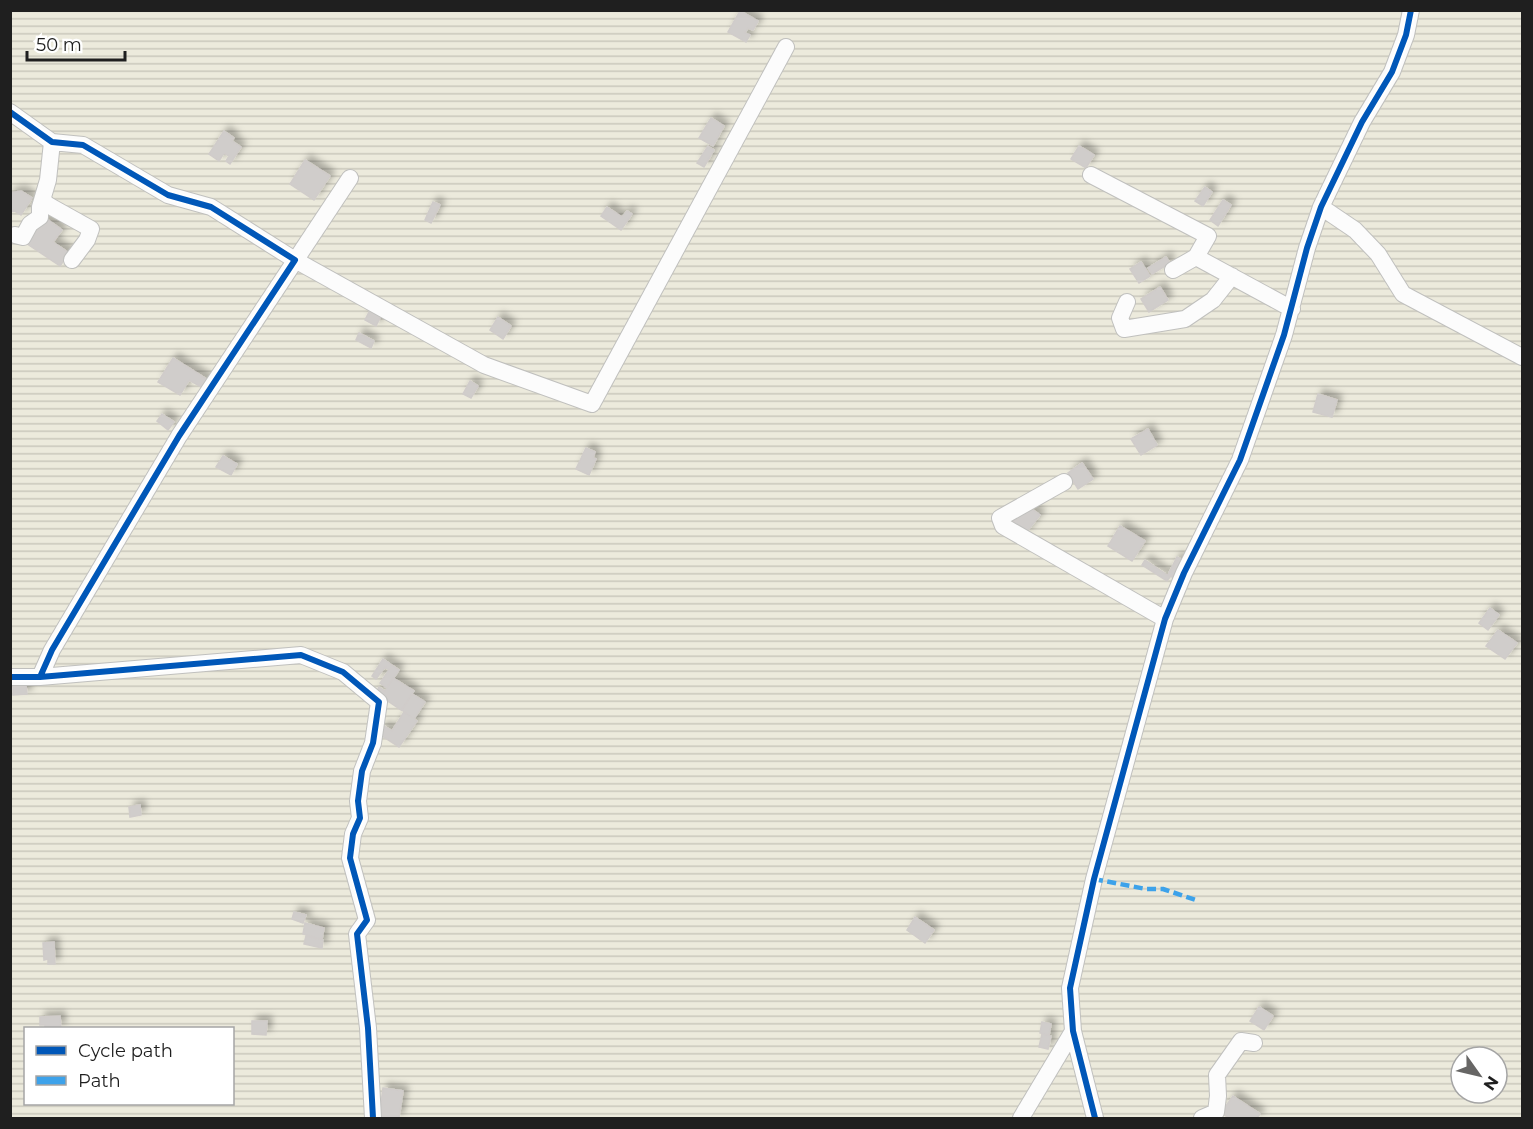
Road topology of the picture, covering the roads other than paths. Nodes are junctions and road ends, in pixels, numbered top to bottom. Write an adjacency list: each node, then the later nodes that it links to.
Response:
1 (1411, 10): 8 (street)
2 (786, 47): 12 (street)
3 (10, 112): 4 (street)
4 (52, 142): 7 (street); 12 (street)
5 (1091, 175): 10 (street)
6 (350, 178): 12 (street)
7 (42, 200): 9 (street); 11 (street)
8 (1321, 207): 16 (street); 17 (street)
9 (15, 235)
10 (1196, 257): 13 (street); 14 (street)
11 (72, 260)
12 (295, 261): 21 (street)
13 (1173, 270)
14 (1232, 276): 15 (street); 16 (street)
15 (1127, 302)
16 (1292, 309): 19 (street)
17 (1522, 357)
18 (1064, 482): 19 (street)
19 (1165, 619): 22 (street)
20 (10, 677): 21 (street)
21 (40, 677): 24 (street)
22 (1073, 1031): 25 (street); 26 (street)
23 (1254, 1043): 27 (street)
24 (373, 1119)
25 (1021, 1119)
26 (1095, 1119)
27 (1202, 1119)

